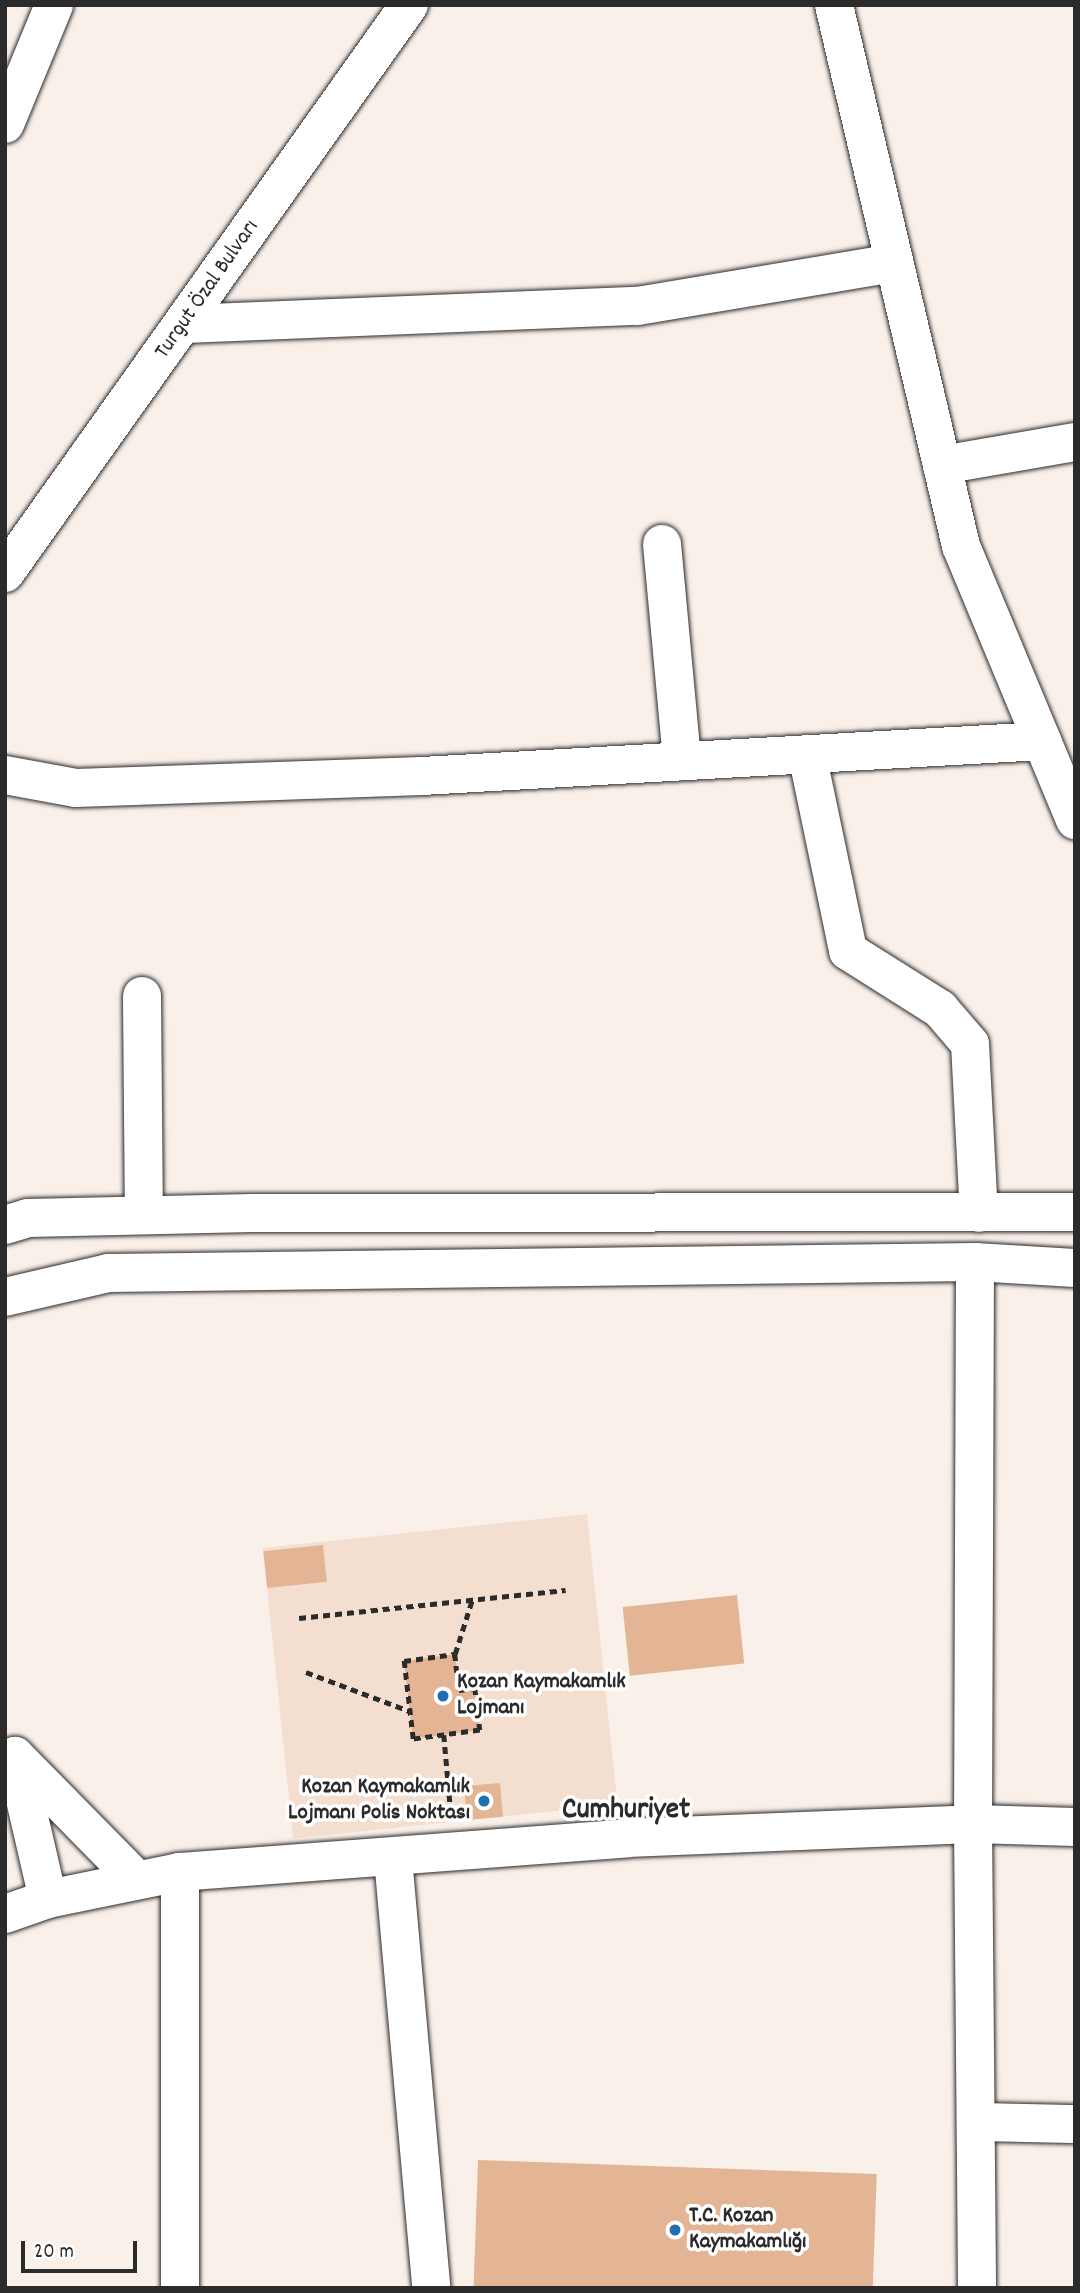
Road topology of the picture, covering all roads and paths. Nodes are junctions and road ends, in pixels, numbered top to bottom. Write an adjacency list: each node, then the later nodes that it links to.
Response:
1 (54, 5): 4 (main road)
2 (409, 5): 6 (main road, Turgut Özal Bulvarı)
3 (834, 5): 5 (main road)
4 (5, 124)
5 (894, 263): 6 (main road); 8 (main road)
6 (185, 324): 10 (main road, Turgut Özal Bulvarı)
7 (1075, 442): 8 (main road)
8 (942, 465): 11 (main road)
9 (662, 544): 13 (main road)
10 (5, 573)
11 (1042, 741): 12 (main road); 15 (main road)
12 (807, 754): 13 (main road); 17 (main road)
13 (682, 761): 14 (main road)
14 (5, 775)
15 (1075, 820)
16 (142, 996): 19 (main road)
17 (979, 1213): 18 (main road); 19 (main road)
18 (1075, 1213)
19 (144, 1215): 20 (main road)
20 (5, 1225)
21 (975, 1262): 22 (main road); 23 (main road); 32 (main road)
22 (1075, 1268)
23 (5, 1297)
24 (566, 1590): 25 (path)
25 (472, 1600): 26 (path); 27 (path)
26 (299, 1618)
27 (454, 1654): 29 (path); 30 (path)
28 (306, 1672): 29 (path)
29 (410, 1711): 30 (path)
30 (444, 1735): 34 (path)
31 (10, 1752): 37 (main road); 38 (main road)
32 (973, 1824): 33 (main road); 34 (main road); 40 (main road)
33 (1075, 1827)
34 (454, 1853): 35 (main road)
35 (393, 1858): 36 (main road); 43 (main road)
36 (180, 1872): 37 (main road); 42 (main road)
37 (136, 1879): 38 (main road)
38 (48, 1899): 39 (main road)
39 (5, 1914)
40 (976, 2122): 41 (main road); 44 (main road)
41 (1075, 2124)
42 (180, 2288)
43 (431, 2288)
44 (977, 2288)

